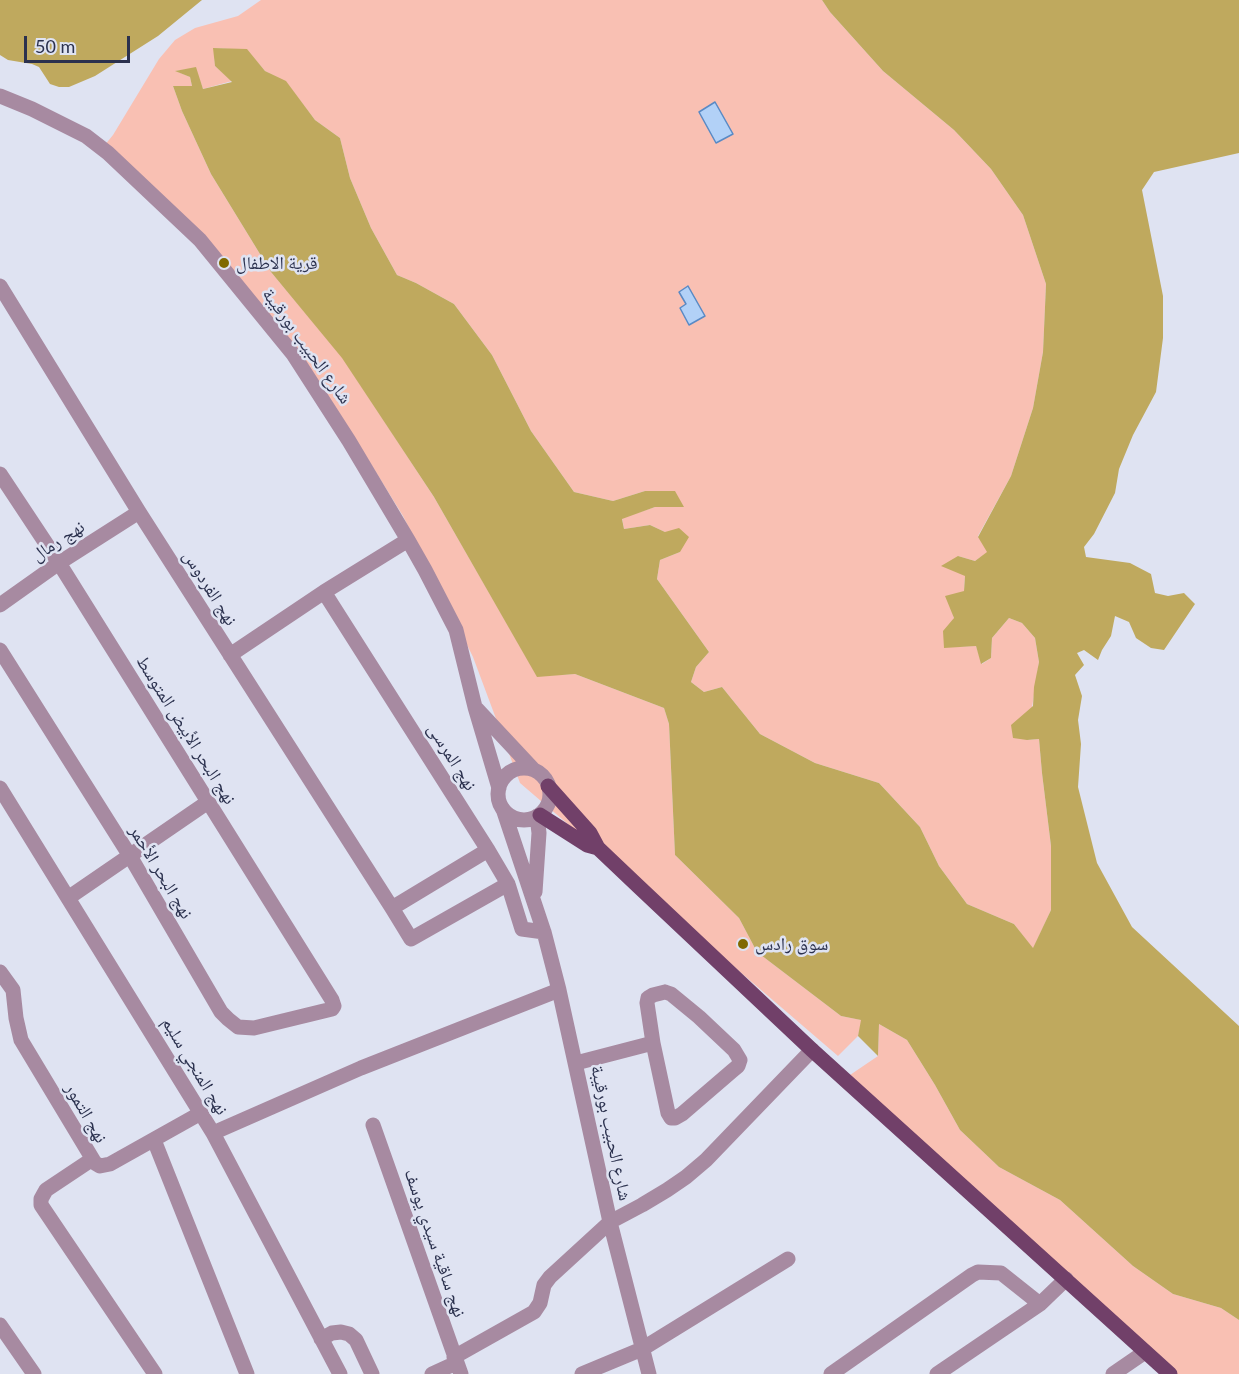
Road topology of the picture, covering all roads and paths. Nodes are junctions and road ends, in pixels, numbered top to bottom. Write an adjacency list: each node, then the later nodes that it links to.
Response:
1 (0, 96): 5 (street, شارع الحبيب بورقيبة)
2 (0, 286): 4 (street, نهج الفردوس)
3 (0, 474): 6 (street, نهج البحر الأبيض المتوسط)
4 (139, 512): 6 (street, نهج رمال); 10 (street, نهج الفردوس)
5 (408, 540): 7 (street); 11 (street, شارع الحبيب بورقيبة)
6 (59, 563): 8 (street, نهج رمال); 16 (street, نهج البحر الأبيض المتوسط)
7 (324, 592): 10 (street); 20 (street, نهج المرسى)
8 (0, 604)
9 (0, 650): 21 (street, نهج البحر الأحمر)
10 (230, 655): 25 (street, نهج الفردوس)
11 (475, 707): 12 (street, شارع الحبيب بورقيبة); 15 (street, شارع الحبيب بورقيبة)
12 (534, 770): 13 (street); 15 (street)
13 (548, 786): 18 (street); 19 (main road)
14 (0, 788): 23 (street, نهج المنجي سليم)
15 (499, 788): 17 (street)
16 (208, 802): 21 (street); 29 (street, نهج البحر الأبيض المتوسط)
17 (503, 809): 18 (street); 24 (street, شارع الحبيب بورقيبة)
18 (538, 816): 19 (main road); 24 (street, شارع الحبيب بورقيبة)
19 (598, 848): 31 (main road)
20 (488, 850): 22 (street, نهج المرسى); 25 (street)
21 (130, 856): 23 (street); 29 (street, نهج البحر الأحمر)
22 (508, 884): 25 (street, نهج الفردوس); 26 (street, نهج المرسى)
23 (68, 898): 33 (street, نهج المنجي سليم)
24 (534, 901): 26 (street, شارع الحبيب بورقيبة)
25 (392, 908)
26 (544, 932): 28 (street, شارع الحبيب بورقيبة)
27 (0, 972): 37 (street, نهج التمور)
28 (559, 990): 32 (street, شارع الحبيب بورقيبة); 35 (street)
29 (333, 1008)
30 (653, 1043): 30 (street); 32 (street)
31 (812, 1050): 38 (street); 40 (main road)
32 (576, 1064): 38 (street, شارع الحبيب بورقيبة)
33 (201, 1113): 35 (street, نهج المنجي سليم); 36 (street, نهج التمور)
34 (372, 1125): 46 (street, نهج ساقية سيدي يوسف)
35 (213, 1133): 43 (street, نهج المنجي سليم)
36 (154, 1140): 37 (street, نهج التمور); 49 (street)
37 (92, 1160): 48 (street)
38 (610, 1222): 44 (street, شارع الحبيب بورقيبة); 46 (street)
39 (788, 1259): 44 (street)
40 (1066, 1279): 41 (street); 45 (main road)
41 (1041, 1304): 55 (street); 56 (street)
42 (0, 1325): 47 (street)
43 (321, 1339): 50 (street, نهج المنجي سليم); 51 (street)
44 (642, 1349): 53 (street); 54 (street, شارع الحبيب بورقيبة)
45 (1145, 1352): 57 (street); 58 (main road)
46 (457, 1365): 52 (street)
47 (34, 1374)
48 (155, 1374)
49 (247, 1374)
50 (340, 1374)
51 (372, 1374)
52 (432, 1374)
53 (582, 1374)
54 (649, 1374)
55 (831, 1374)
56 (937, 1374)
57 (1113, 1374)
58 (1170, 1374)

